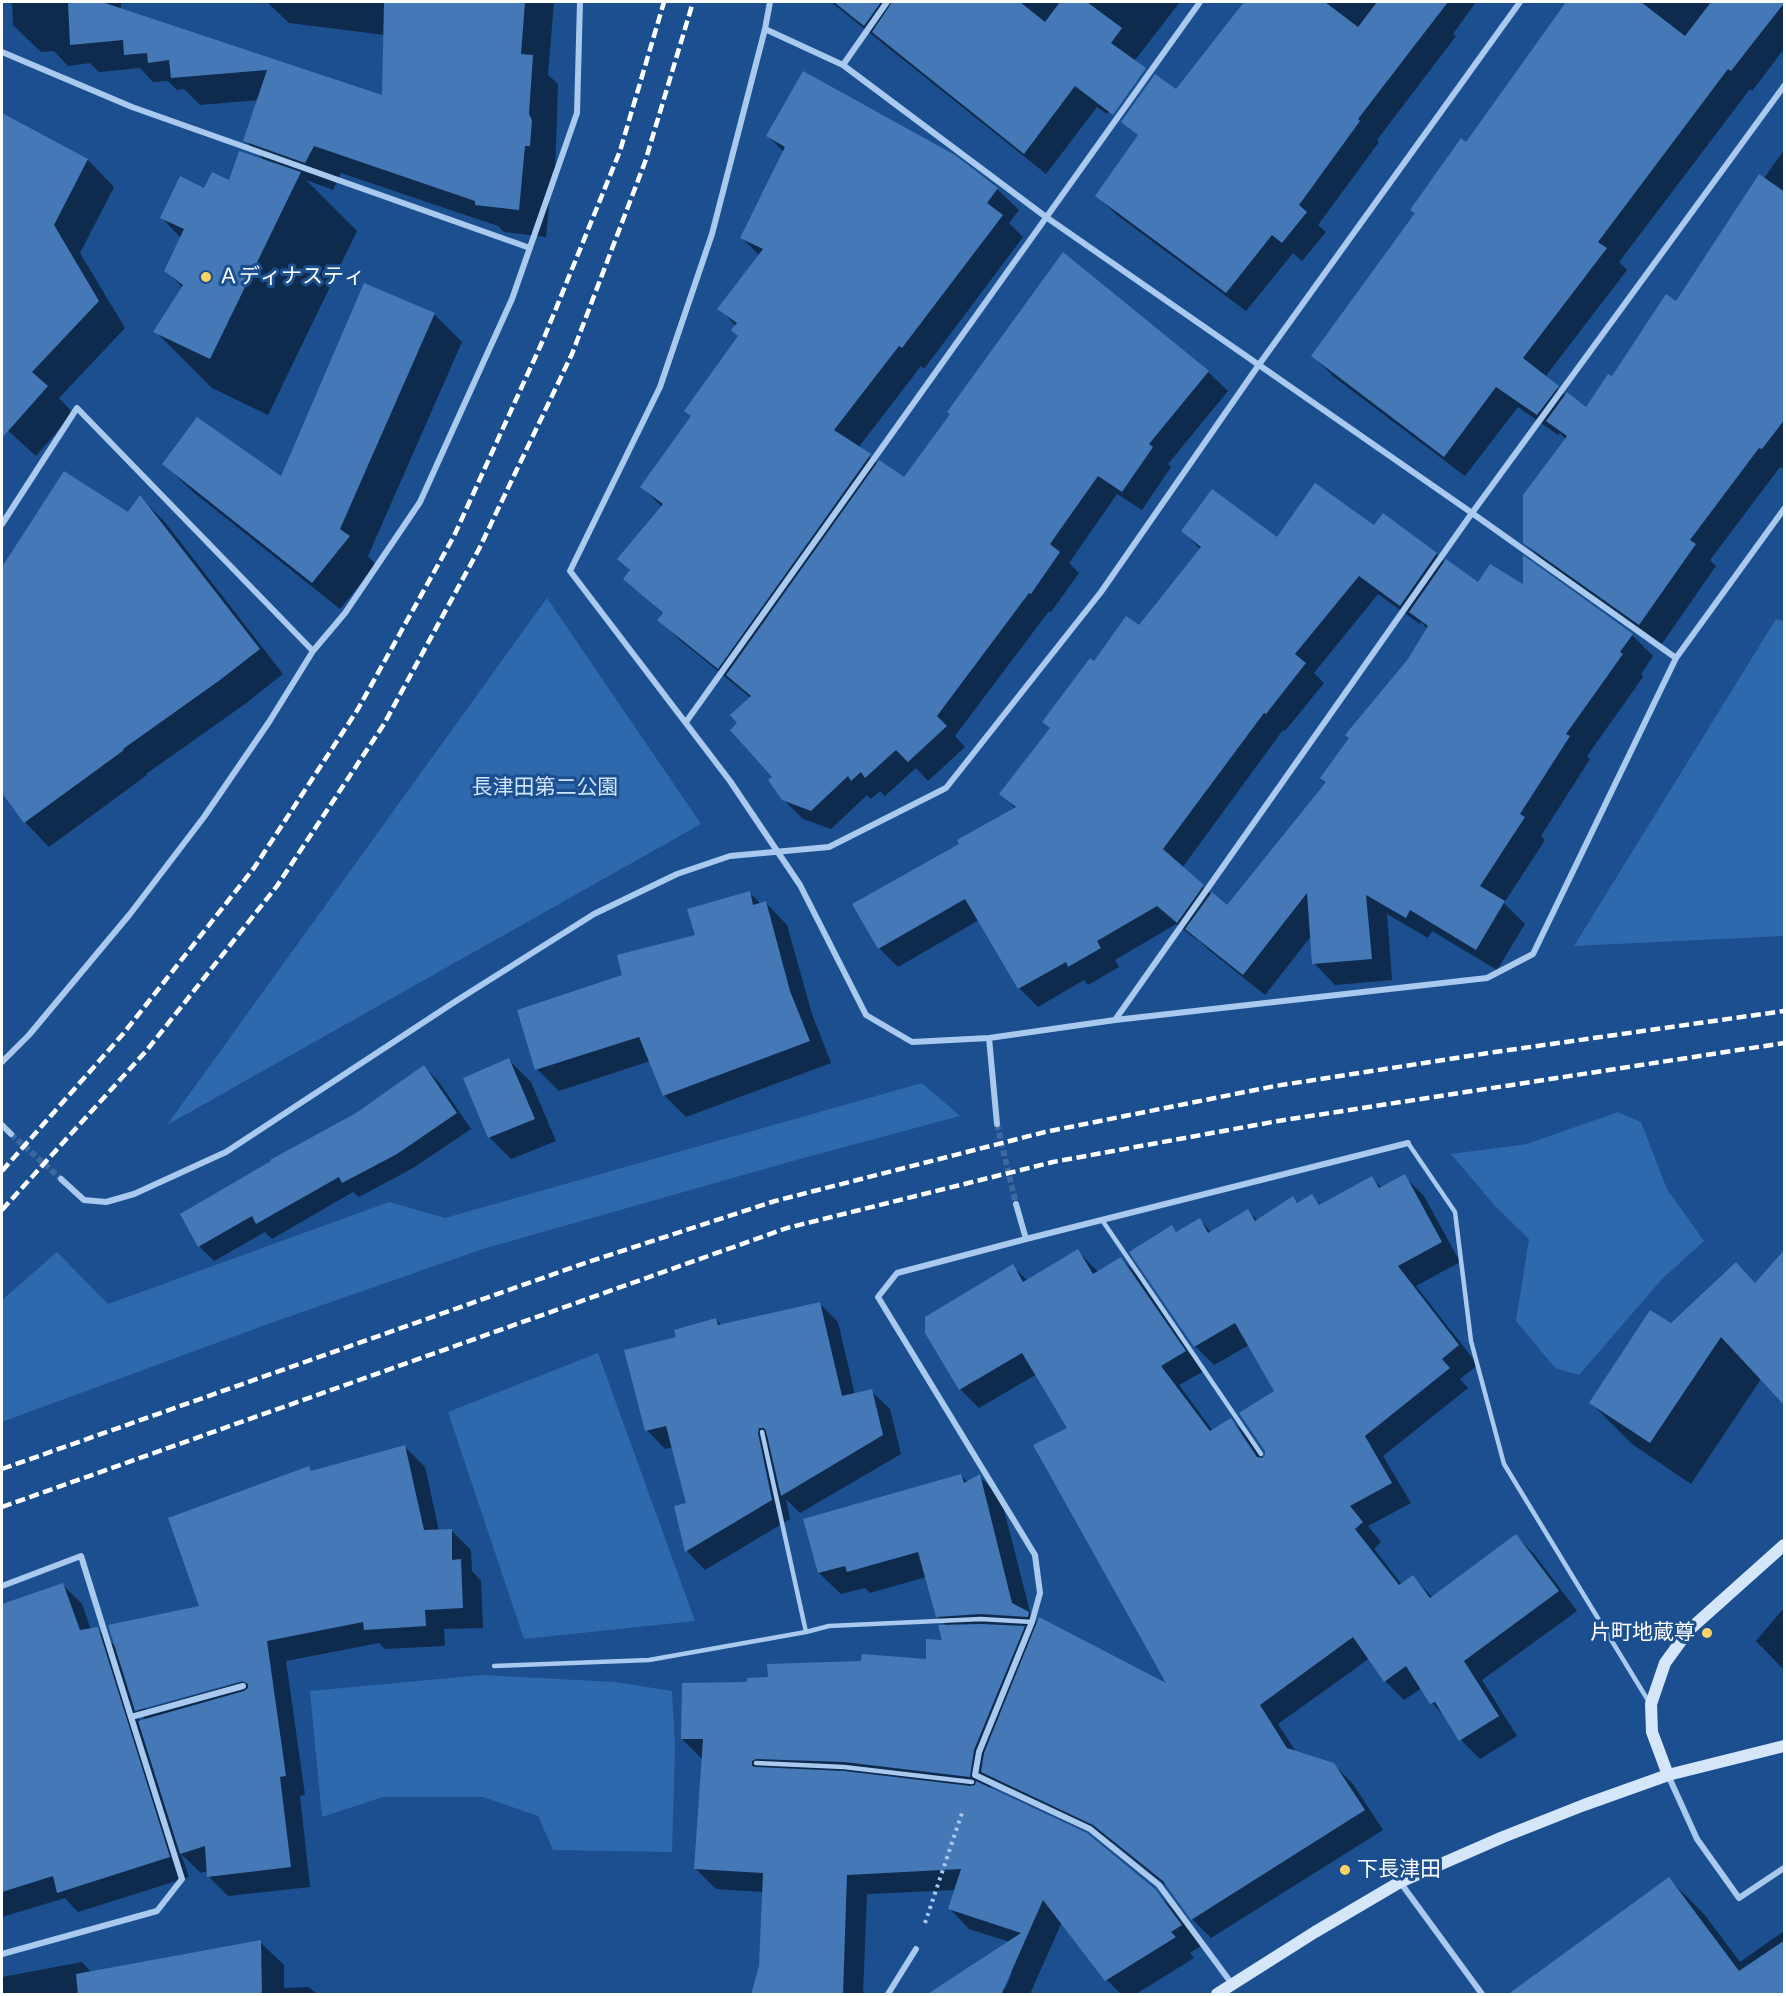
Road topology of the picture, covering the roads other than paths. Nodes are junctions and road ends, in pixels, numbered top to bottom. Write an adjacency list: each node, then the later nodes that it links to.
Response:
1 (580, 2): 11 (street)
2 (770, 2): 6 (street)
3 (887, 2): 8 (street)
4 (1200, 2): 10 (street)
5 (1520, 2): 12 (street)
6 (765, 29): 8 (street); 18 (street)
7 (2, 52): 11 (street)
8 (843, 65): 10 (street)
9 (1785, 86): 14 (street)
10 (1046, 217): 12 (street); 18 (street)
11 (530, 248): 16 (street)
12 (1258, 366): 14 (street); 19 (street)
13 (1785, 509): 17 (street)
14 (1472, 513): 17 (street); 20 (street)
15 (2, 524): 16 (street)
16 (313, 651): 22 (street)
17 (1676, 658): 20 (street)
18 (686, 722): 19 (street)
19 (776, 851): 21 (street); 27 (street)
20 (1115, 1020): 21 (street)
21 (989, 1038): 23 (street)
22 (2, 1062)
23 (997, 1124)
24 (2, 1125): 25 (street)
25 (11, 1134)
26 (1408, 1143): 29 (street); 39 (lane)
27 (61, 1179)
28 (1016, 1204): 30 (street)
29 (1102, 1220): 30 (street); 32 (lane)
30 (1026, 1239): 35 (street)
31 (762, 1432): 36 (lane)
32 (1261, 1454)
33 (1785, 1545): 39 (main road)
34 (2, 1586): 40 (street)
35 (1032, 1622): 36 (lane); 49 (street)
36 (806, 1632): 37 (lane)
37 (494, 1666)
38 (243, 1686): 40 (street)
39 (1650, 1704): 43 (main road)
40 (131, 1717): 48 (street)
41 (1785, 1746): 43 (main road)
42 (756, 1763): 44 (lane)
43 (1668, 1775): 45 (street); 46 (main road)
44 (972, 1782)
45 (1785, 1868)
46 (1400, 1882): 49 (main road); 52 (street)
47 (916, 1949): 50 (street)
48 (2, 1954)
49 (1232, 1984): 51 (main road)
50 (888, 1995)
51 (1217, 1995)
52 (1482, 1995)

